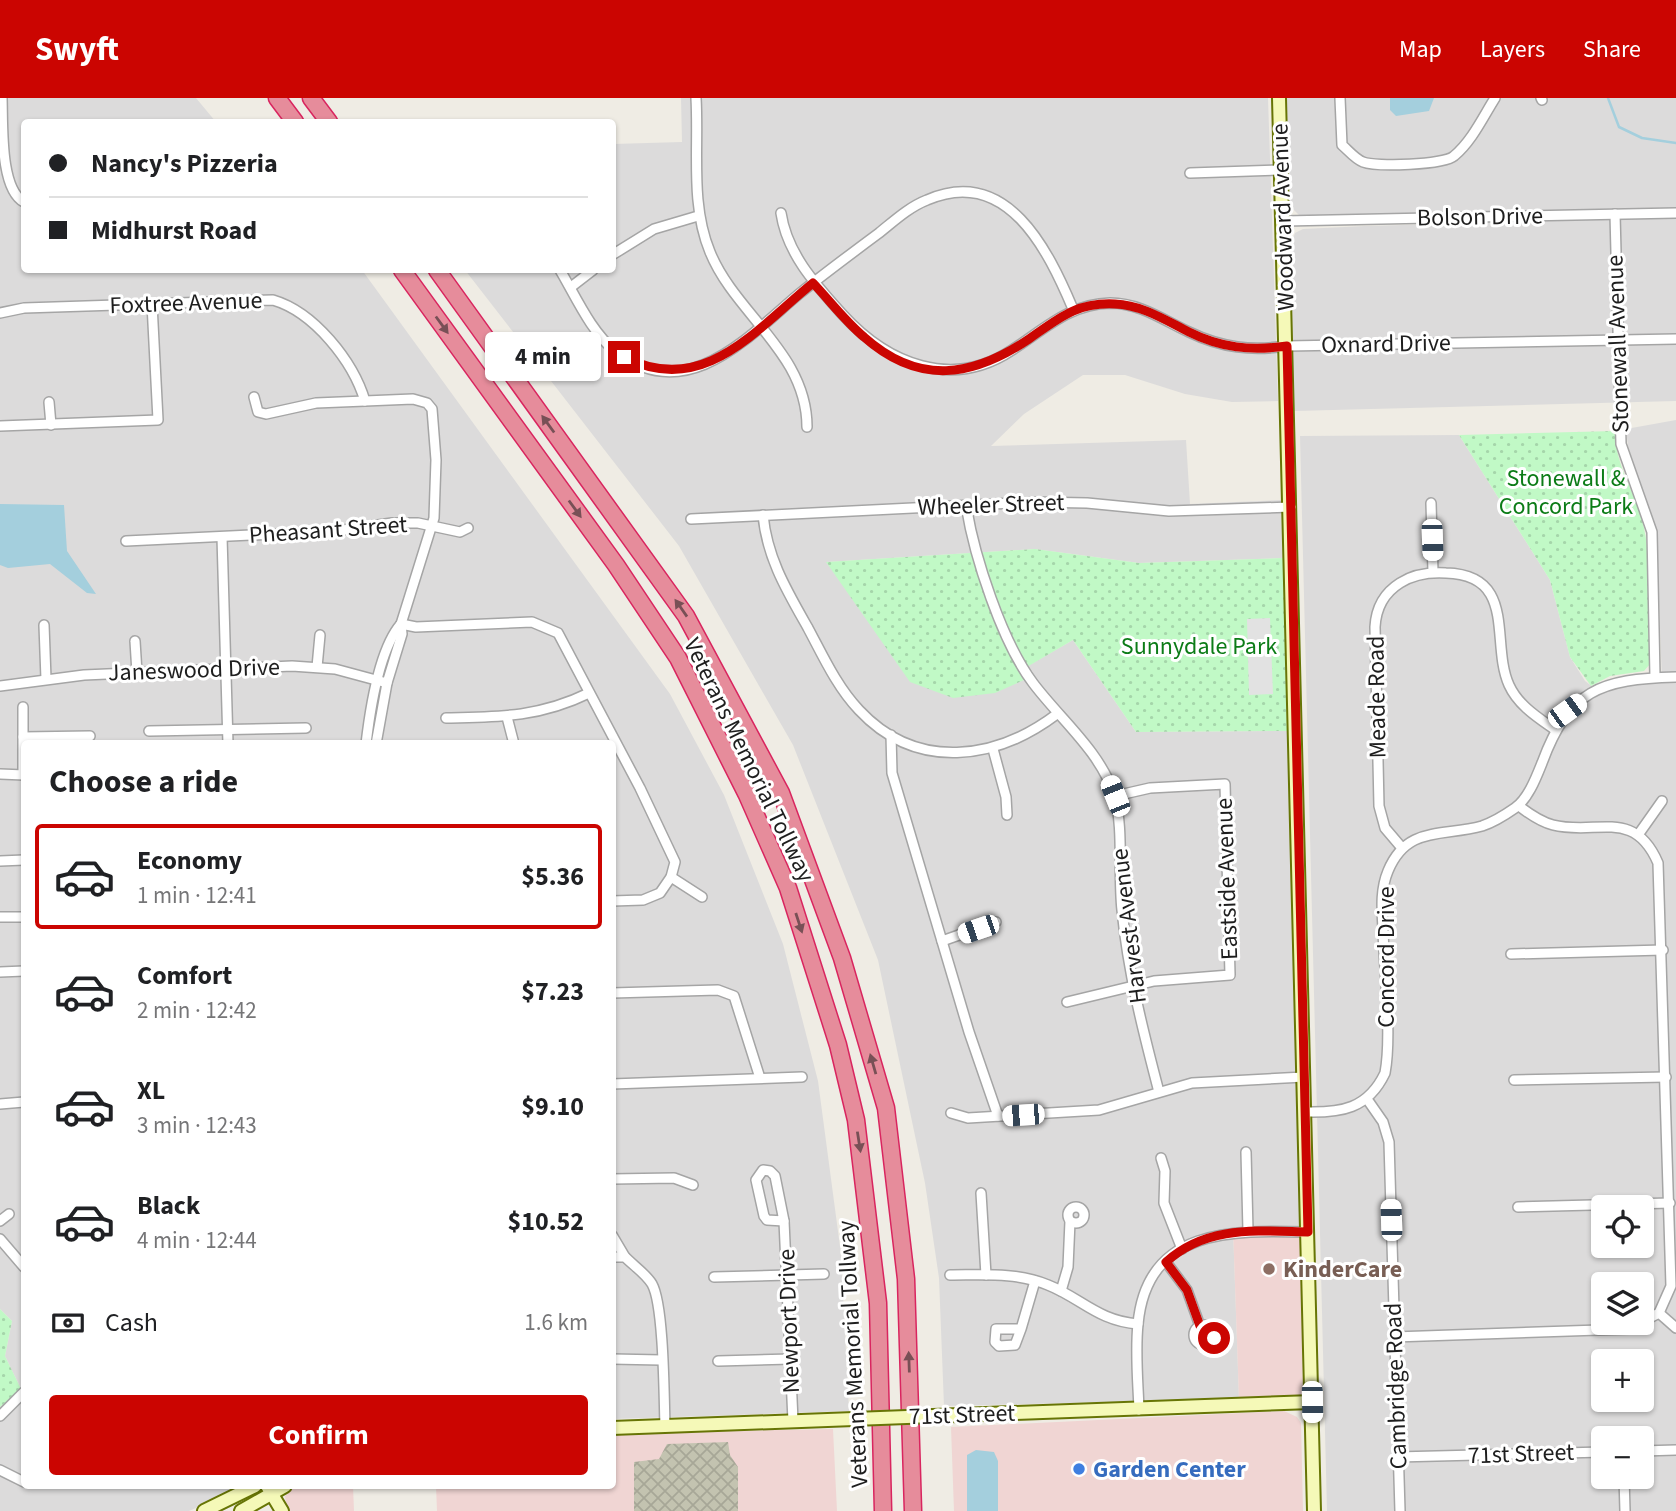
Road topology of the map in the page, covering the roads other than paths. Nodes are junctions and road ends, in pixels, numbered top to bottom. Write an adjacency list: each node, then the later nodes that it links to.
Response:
1 (2, 98): 10 (street)
2 (277, 98): 7 (highway)
3 (696, 98): 14 (street)
4 (1279, 98): 8 (main road, Woodward Avenue)
5 (1340, 98): 6 (street)
6 (1495, 98)
7 (293, 119)
8 (1282, 170): 9 (street); 15 (main road, Woodward Avenue)
9 (1190, 173)
10 (21, 200)
11 (781, 213): 21 (street, Oxnard Drive)
12 (1676, 213): 13 (street, Bolson Drive)
13 (1615, 214): 15 (street, Bolson Drive); 28 (street, Stonewall Avenue)
14 (698, 216): 16 (street); 26 (street)
15 (1284, 221): 29 (main road, Woodward Avenue)
16 (616, 253)
17 (404, 273): 175 (highway, Veterans Memorial Tollway, one-way to 175)
18 (439, 273): 160 (highway, Veterans Memorial Tollway, one-way to 18)
19 (562, 273): 22 (street)
20 (589, 273): 22 (street)
21 (813, 283): 24 (street, Oxnard Drive); 24 (street); 26 (street)
22 (571, 288): 26 (street)
23 (152, 304): 25 (street, Foxtree Avenue); 31 (street, Foxtree Avenue); 33 (street)
24 (1073, 309): 29 (street, Oxnard Drive)
25 (0, 313)
26 (762, 325): 35 (street)
27 (1676, 339): 28 (street, Oxnard Drive)
28 (1618, 341): 29 (street, Oxnard Drive); 53 (street, Stonewall Avenue)
29 (1287, 346): 38 (main road, Woodward Avenue)
30 (254, 397): 31 (street)
31 (365, 401): 41 (street)
32 (49, 402): 33 (street)
33 (51, 425): 34 (street)
34 (0, 426)
35 (807, 427)
36 (1431, 503): 45 (street)
37 (966, 505): 38 (street, Wheeler Street); 39 (street, Wheeler Street); 60 (street, Harvest Avenue)
38 (1291, 506): 105 (main road, Woodward Avenue)
39 (764, 515): 40 (street, Wheeler Street); 67 (street)
40 (691, 519)
41 (433, 526): 42 (street, Pheasant Street); 43 (street, Pheasant Street); 46 (street)
42 (468, 528)
43 (222, 537): 44 (street, Pheasant Street); 51 (street)
44 (126, 541)
45 (1433, 572): 65 (street); 86 (street, Meade Road)
46 (401, 624): 56 (street); 58 (street)
47 (44, 625): 55 (street)
48 (320, 635): 50 (street)
49 (135, 641): 52 (street)
50 (317, 667): 51 (street, Janeswood Drive); 56 (street, Janeswood Drive)
51 (226, 669): 52 (street, Janeswood Drive); 63 (street)
52 (136, 673): 55 (street, Janeswood Drive)
53 (1655, 677): 54 (street); 65 (street)
54 (1676, 677)
55 (46, 679): 57 (street, Janeswood Drive)
56 (382, 681): 73 (street); 74 (street)
57 (0, 686)
58 (589, 693): 61 (street); 76 (street)
59 (23, 707): 69 (street)
60 (1058, 714): 78 (street); 81 (street, Harvest Avenue)
61 (507, 717): 62 (street); 75 (street)
62 (446, 718)
63 (228, 728): 64 (street); 66 (street); 72 (street)
64 (306, 728)
65 (1555, 729): 83 (street)
66 (149, 731)
67 (891, 735): 78 (street); 95 (street)
68 (90, 736): 71 (street)
69 (23, 737): 70 (street); 71 (street)
70 (23, 740)
71 (51, 740)
72 (228, 740)
73 (367, 740)
74 (376, 740)
75 (513, 740)
76 (613, 740)
77 (616, 745): 89 (street)
78 (993, 749): 84 (street)
79 (0, 774): 80 (street)
80 (21, 775)
81 (1115, 796): 100 (street, Harvest Avenue); 100 (street, Eastside Avenue)
82 (1662, 801): 85 (street)
83 (1519, 806): 85 (street); 86 (street)
84 (1007, 815)
85 (1638, 835): 96 (street)
86 (1402, 848): 110 (street, Concord Drive)
87 (21, 860): 88 (street)
88 (0, 861)
89 (671, 877): 90 (street); 91 (street)
90 (702, 897)
91 (616, 901)
92 (0, 917): 93 (street)
93 (21, 917)
94 (996, 922): 95 (street)
95 (942, 941): 115 (street)
96 (1663, 950): 97 (street); 103 (street)
97 (1511, 954)
98 (21, 971): 99 (street)
99 (0, 972)
100 (1131, 986): 102 (street); 109 (street, Harvest Avenue)
101 (616, 993): 106 (street)
102 (1067, 1002)
103 (1667, 1076): 107 (street); 121 (street)
104 (802, 1077): 106 (street)
105 (1304, 1077): 109 (street); 113 (main road, Woodward Avenue)
106 (760, 1078): 108 (street)
107 (1514, 1080)
108 (616, 1084)
109 (1159, 1092): 115 (street)
110 (1367, 1099): 113 (street); 148 (street, Cambridge Road)
111 (21, 1102): 112 (street)
112 (0, 1104)
113 (1305, 1112): 128 (main road, Woodward Avenue)
114 (951, 1113): 115 (street)
115 (998, 1116)
116 (1245, 1152): 127 (street)
117 (1161, 1158): 131 (street)
118 (616, 1179): 119 (street)
119 (693, 1185)
120 (981, 1193): 139 (street)
121 (1670, 1203): 122 (street); 143 (street)
122 (1518, 1207)
123 (9, 1214): 124 (street)
124 (0, 1221)
125 (784, 1221): 125 (street, Newport Drive); 137 (street, Newport Drive)
126 (1070, 1221): 142 (street)
127 (1248, 1231): 128 (street); 131 (street)
128 (1308, 1232): 154 (main road, Woodward Avenue)
129 (0, 1239): 135 (street)
130 (616, 1242): 133 (street)
131 (1182, 1250): 134 (street)
132 (616, 1257): 133 (street)
133 (625, 1257): 151 (street)
134 (1166, 1262): 144 (street); 145 (street)
135 (21, 1264)
136 (824, 1274): 137 (street)
137 (788, 1275): 140 (street); 150 (street, Newport Drive)
138 (950, 1275): 139 (street)
139 (986, 1275): 141 (street)
140 (713, 1277)
141 (1035, 1280): 142 (street); 147 (street)
142 (1061, 1292): 144 (street)
143 (1661, 1309): 146 (street); 148 (street)
144 (1138, 1324): 155 (street)
145 (1200, 1326)
146 (1676, 1328)
147 (1021, 1329)
148 (1394, 1337): 164 (street, Cambridge Road)
149 (616, 1359): 151 (street)
150 (791, 1359): 152 (street); 157 (street, Newport Drive)
151 (661, 1360): 159 (street)
152 (718, 1361)
153 (21, 1395): 156 (street)
154 (1312, 1402): 155 (main road, 71st Street); 178 (main road, Woodward Avenue)
155 (1139, 1410): 157 (main road, 71st Street, bridge)
156 (0, 1416)
157 (793, 1421): 159 (main road, 71st Street)
158 (616, 1427): 159 (main road, 71st Street)
159 (665, 1427)
160 (912, 1431): 176 (highway, Veterans Memorial Tollway); 177 (highway)
161 (1676, 1450): 162 (street)
162 (1654, 1451)
163 (1591, 1452): 164 (street, 71st Street)
164 (1398, 1457): 179 (street, Cambridge Road)
165 (0, 1471): 166 (street)
166 (21, 1481)
167 (249, 1489): 172 (main road)
168 (254, 1489): 171 (main road)
169 (1624, 1489): 180 (street)
170 (270, 1490): 171 (main road); 174 (main road)
171 (262, 1506): 173 (main road)
172 (204, 1511)
173 (241, 1511)
174 (282, 1511)
175 (883, 1511)
176 (913, 1511)
177 (924, 1511)
178 (1314, 1511)
179 (1401, 1511)
180 (1625, 1511)

